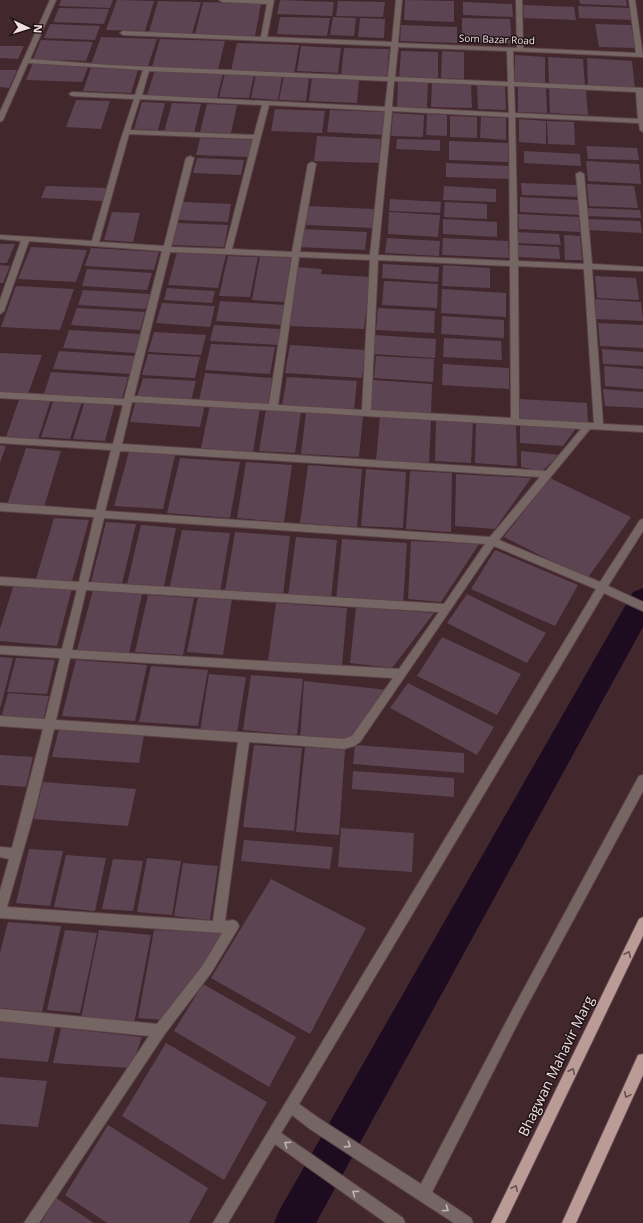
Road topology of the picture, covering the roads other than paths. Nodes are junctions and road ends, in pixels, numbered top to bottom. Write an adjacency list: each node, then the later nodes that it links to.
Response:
1 (53, 0): 13 (street)
2 (222, 0): 6 (street)
3 (399, 0): 9 (street)
4 (519, 0): 11 (street)
5 (632, 0): 12 (street)
6 (271, 1): 8 (street)
7 (123, 33): 8 (street, Som Bazar Road)
8 (264, 39): 9 (street, Som Bazar Road)
9 (395, 44): 10 (street, Som Bazar Road); 15 (street)
10 (510, 49): 11 (street, Som Bazar Road); 16 (street)
11 (520, 50): 12 (street, Som Bazar Road)
12 (642, 55)
13 (27, 61): 14 (street); 23 (street)
14 (147, 68): 15 (street); 19 (street)
15 (392, 79): 16 (street); 21 (street)
16 (510, 84): 17 (street); 22 (street)
17 (641, 90): 24 (street)
18 (72, 94): 19 (street)
19 (138, 97): 20 (street); 26 (street)
20 (266, 103): 21 (street); 27 (street)
21 (389, 109): 22 (street); 37 (street)
22 (512, 115): 24 (street); 38 (street)
23 (0, 120)
24 (642, 121): 25 (street)
25 (643, 130)
26 (126, 132): 27 (street); 33 (street)
27 (258, 137): 35 (street)
28 (190, 158): 34 (street)
29 (312, 164): 36 (street)
30 (580, 174): 39 (street)
31 (0, 237): 32 (street)
32 (26, 238): 33 (street); 41 (street)
33 (95, 243): 34 (street)
34 (167, 248): 35 (street); 43 (street)
35 (228, 251): 36 (street)
36 (296, 253): 37 (street); 44 (street)
37 (374, 257): 38 (street); 45 (street)
38 (514, 263): 39 (street); 46 (street)
39 (588, 266): 40 (street); 48 (street)
40 (643, 269)
41 (0, 311)
42 (0, 395): 43 (street)
43 (128, 401): 44 (street); 51 (street)
44 (273, 408): 45 (street)
45 (366, 413): 46 (street)
46 (515, 422): 47 (street)
47 (588, 426): 48 (street); 52 (street)
48 (599, 427): 49 (street)
49 (643, 429)
50 (0, 440): 51 (street)
51 (117, 446): 52 (street); 54 (street)
52 (547, 474): 56 (street)
53 (0, 508): 54 (street)
54 (100, 513): 56 (street); 58 (street)
55 (643, 523): 59 (street)
56 (492, 541): 59 (street); 61 (street)
57 (0, 580): 58 (street)
58 (82, 585): 61 (street); 63 (street)
59 (603, 588): 60 (street); 76 (street)
60 (643, 607)
61 (446, 608): 64 (street)
62 (0, 650): 63 (street)
63 (66, 654): 64 (street); 66 (street)
64 (402, 674): 67 (street)
65 (0, 721): 66 (street)
66 (50, 724): 67 (street); 70 (street)
67 (244, 737): 72 (street)
68 (643, 780): 78 (street)
69 (0, 852): 70 (street)
70 (16, 854): 72 (street)
71 (643, 923): 83 (main road, Bhagwan Mahavir Marg, one-way to 71)
72 (218, 927): 74 (street)
73 (0, 1015): 74 (street)
74 (160, 1032): 80 (street)
75 (643, 1060): 84 (main road, one-way to 84)
76 (291, 1106): 77 (street); 78 (street, one-way to 78)
77 (273, 1135): 79 (street, one-way to 77); 81 (street)
78 (423, 1194): 82 (street, one-way to 82)
79 (393, 1219)
80 (31, 1223)
81 (220, 1223)
82 (466, 1223)
83 (498, 1223)
84 (569, 1223)

